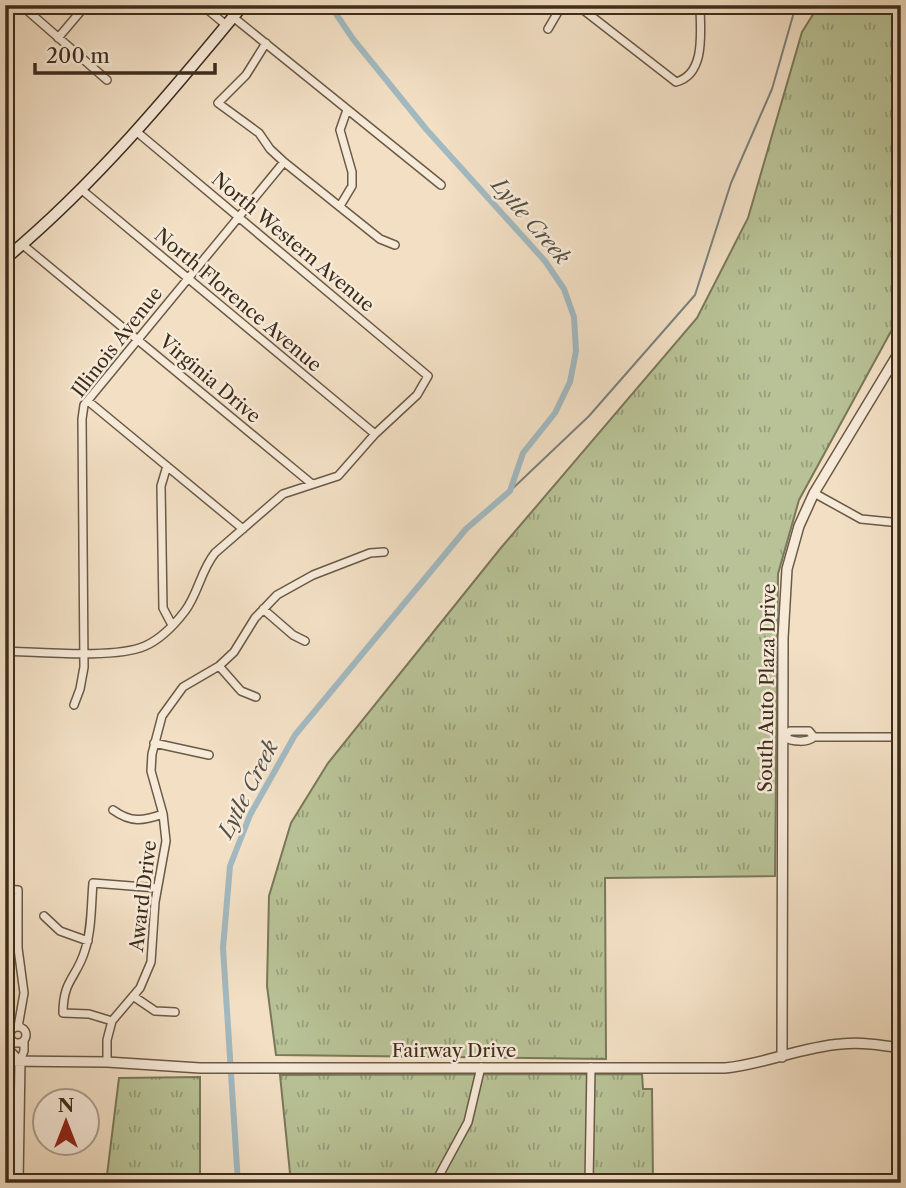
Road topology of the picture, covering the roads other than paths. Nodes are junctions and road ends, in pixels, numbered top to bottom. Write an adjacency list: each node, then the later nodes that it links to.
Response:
1 (21, 5): 10 (street)
2 (86, 5): 10 (street)
3 (202, 5): 8 (street)
4 (243, 5): 8 (main road)
5 (562, 5): 9 (street)
6 (577, 5): 7 (street)
7 (700, 5)
8 (230, 21): 11 (street); 14 (main road)
9 (548, 29)
10 (58, 38): 12 (street)
11 (266, 43): 13 (street); 15 (street)
12 (107, 80)
13 (346, 110): 16 (street); 18 (street)
14 (137, 132): 17 (main road); 19 (street, North Western Avenue)
15 (284, 162): 18 (street); 19 (street, Illinois Avenue)
16 (441, 185)
17 (82, 190): 20 (main road); 23 (street, North Florence Avenue)
18 (340, 206): 21 (street)
19 (240, 218): 23 (street, Illinois Avenue); 27 (street, North Western Avenue)
20 (23, 244): 22 (main road); 24 (street, Virginia Drive)
21 (395, 245)
22 (5, 259)
23 (188, 279): 24 (street, Illinois Avenue); 27 (street, North Florence Avenue)
24 (138, 340): 26 (street, Illinois Avenue); 29 (street, Virginia Drive)
25 (901, 349): 30 (street, South Auto Plaza Drive)
26 (88, 401): 28 (street); 38 (street, Illinois Avenue)
27 (375, 433): 29 (street)
28 (167, 466): 32 (street); 35 (street)
29 (312, 484): 32 (street)
30 (814, 493): 31 (street); 42 (street, South Auto Plaza Drive)
31 (901, 523)
32 (243, 529): 35 (street)
33 (384, 552): 34 (street, Award Drive)
34 (263, 608): 36 (street); 39 (street, Award Drive)
35 (172, 625): 38 (street)
36 (305, 641)
37 (5, 652): 38 (street)
38 (83, 652): 41 (street, Illinois Avenue)
39 (219, 666): 40 (street); 44 (street, Award Drive)
40 (256, 697)
41 (74, 705)
42 (784, 737): 43 (street); 59 (street, South Auto Plaza Drive)
43 (901, 737)
44 (154, 743): 45 (street); 47 (street, Award Drive)
45 (209, 755)
46 (113, 810): 47 (street)
47 (163, 814): 48 (street, Award Drive)
48 (157, 888): 51 (street); 52 (street, Award Drive)
49 (5, 890): 55 (street)
50 (44, 916): 51 (street)
51 (88, 941): 54 (street)
52 (134, 996): 53 (street); 54 (street, Award Drive)
53 (175, 1012)
54 (112, 1021): 62 (street)
55 (18, 1027): 56 (street); 57 (street)
56 (8, 1040): 57 (street); 61 (street)
57 (24, 1041): 61 (street)
58 (901, 1048): 59 (street, Fairway Drive)
59 (782, 1057): 64 (street, Fairway Drive)
60 (5, 1061): 61 (street, Fairway Drive)
61 (20, 1061): 62 (street, Fairway Drive); 65 (street)
62 (107, 1062): 63 (street, Fairway Drive)
63 (481, 1067): 64 (street, Fairway Drive); 66 (street)
64 (591, 1067): 67 (street)
65 (18, 1183)
66 (435, 1183)
67 (589, 1183)

